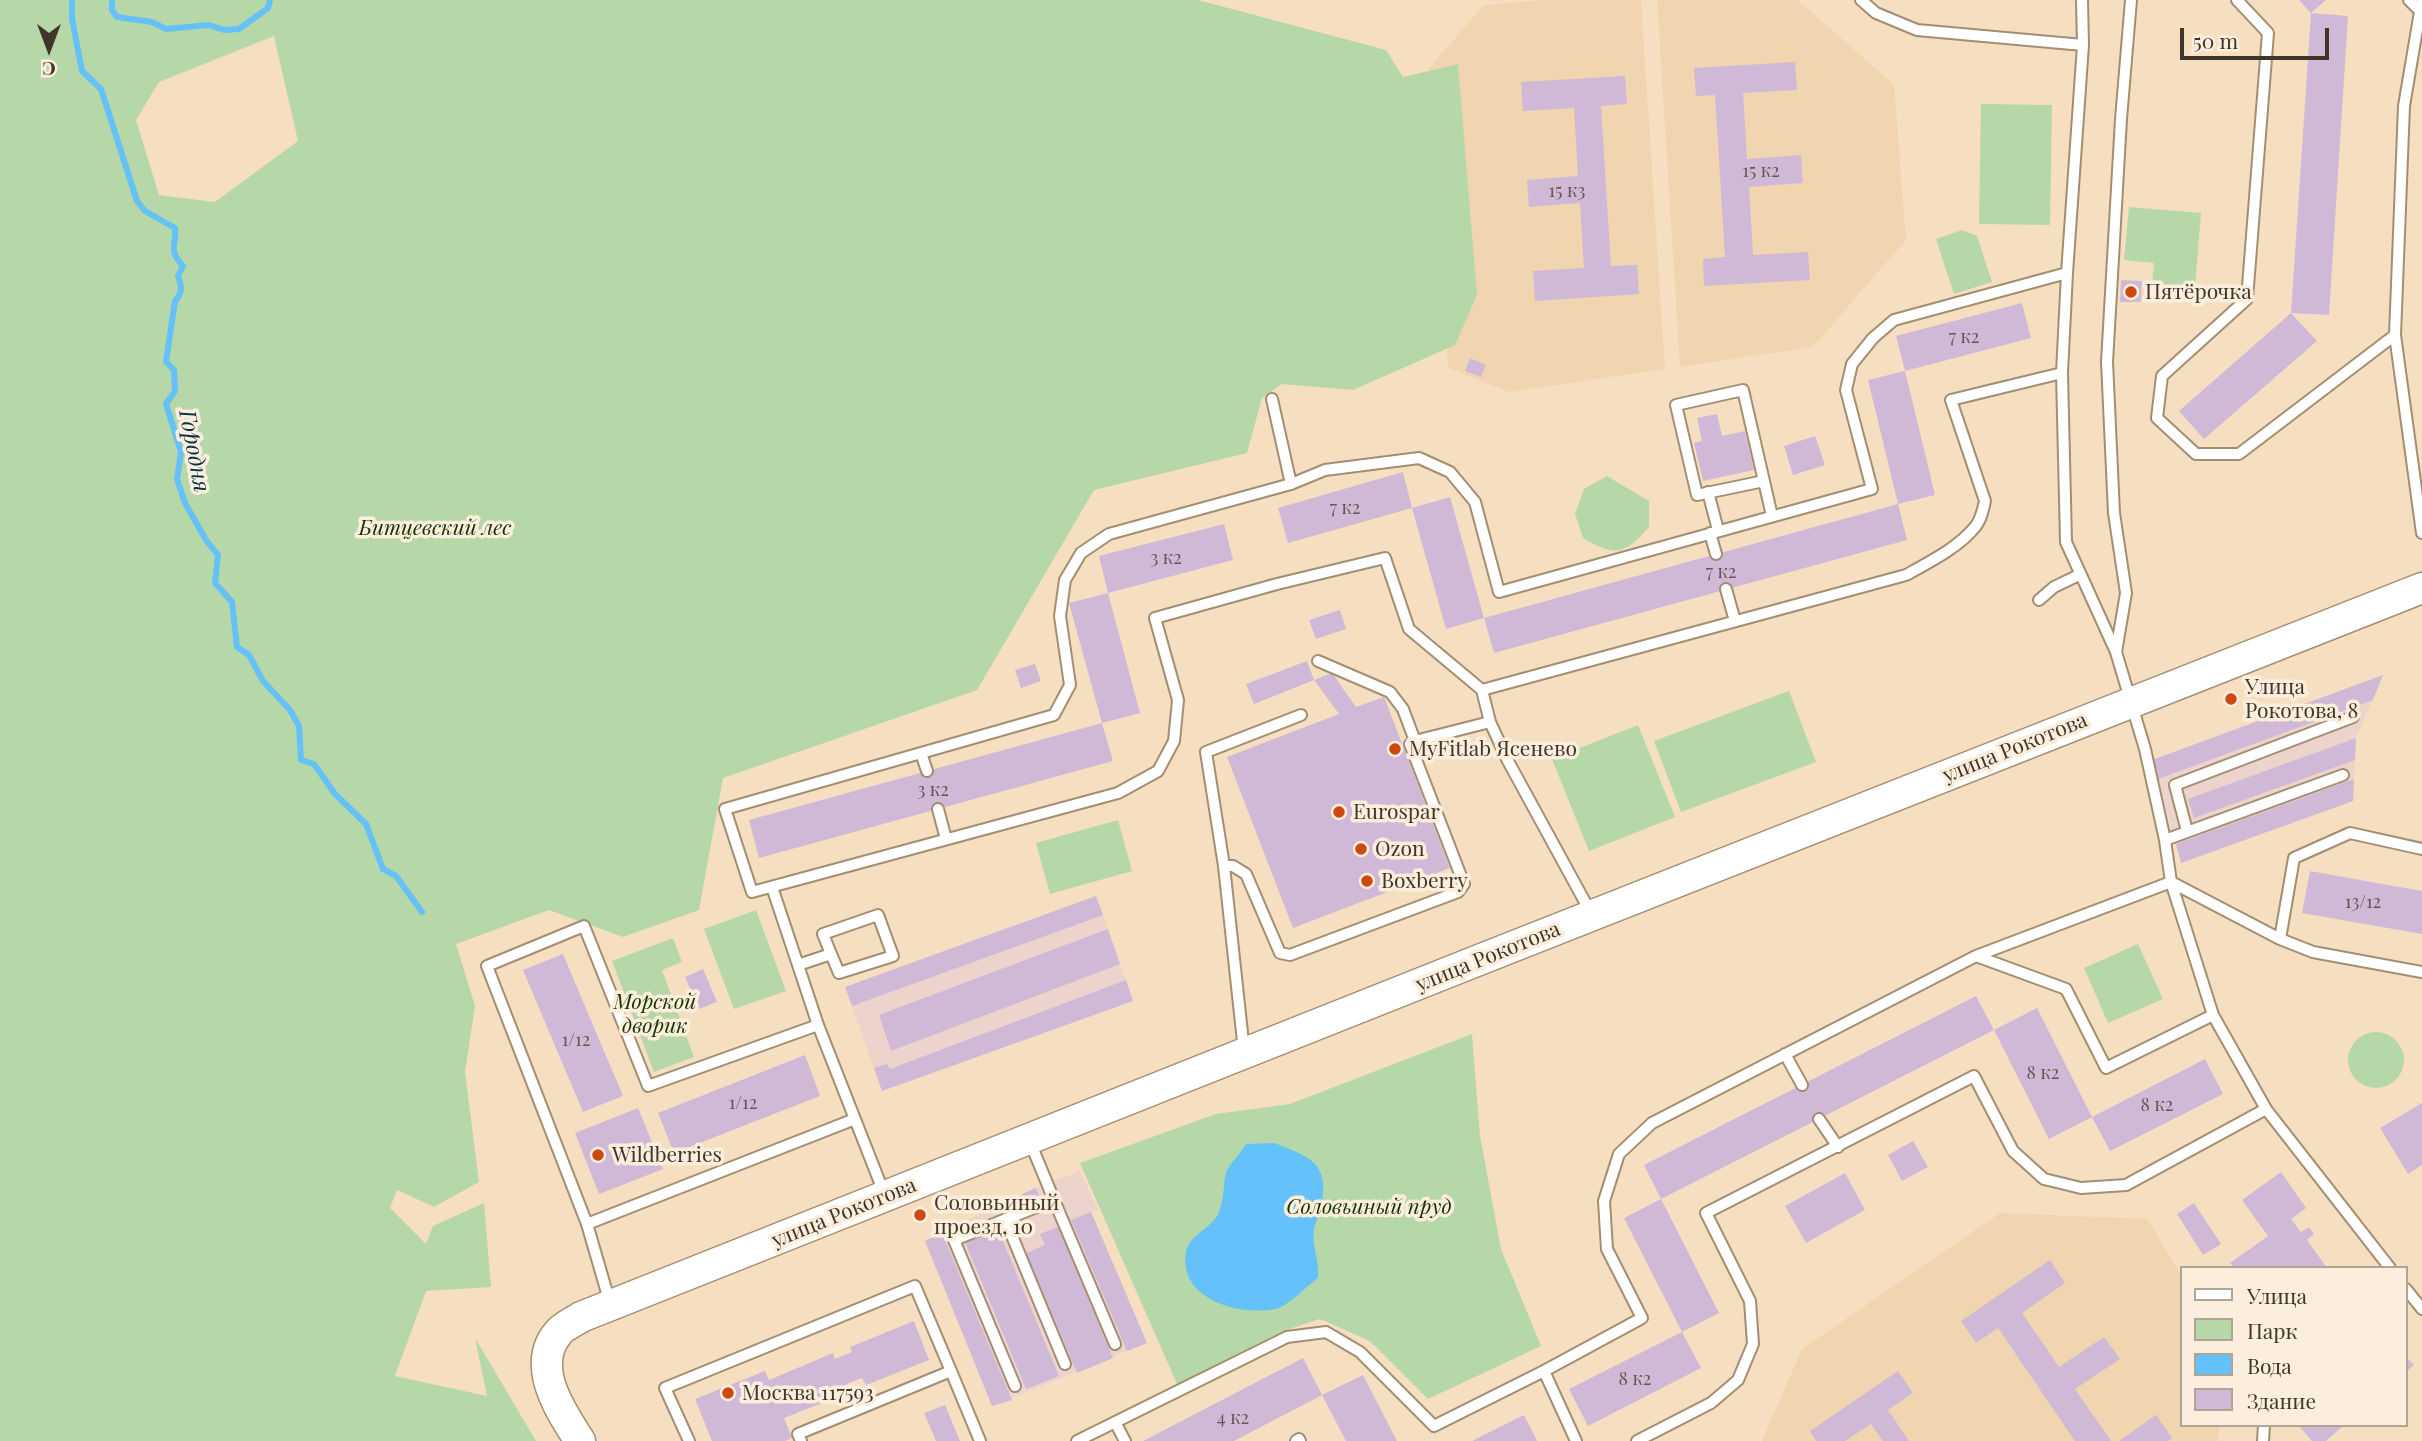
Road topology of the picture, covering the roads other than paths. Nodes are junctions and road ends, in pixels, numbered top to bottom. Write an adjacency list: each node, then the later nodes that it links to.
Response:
1 (1861, 0): 7 (lane)
2 (2082, 0): 7 (lane)
3 (2131, 0): 24 (lane)
4 (2237, 0): 9 (lane)
5 (2409, 0): 6 (lane)
6 (2420, 5): 9 (lane)
7 (2083, 45): 8 (lane)
8 (2067, 273): 10 (lane); 15 (lane)
9 (2395, 335): 17 (lane)
10 (2063, 373): 19 (lane); 23 (lane)
11 (1272, 399): 13 (lane)
12 (1764, 481): 14 (lane); 14 (lane); 15 (lane)
13 (1291, 484): 16 (lane); 32 (lane)
14 (1708, 492): 16 (lane)
15 (1772, 516): 16 (lane)
16 (1714, 532): 18 (lane)
17 (2422, 533)
18 (1716, 554)
19 (2079, 575): 22 (lane); 24 (lane)
20 (2422, 588): 27 (street, улица Рокотова)
21 (1726, 589): 23 (lane)
22 (2039, 600)
23 (1735, 621): 26 (lane)
24 (2116, 652): 27 (lane)
25 (1318, 661): 31 (lane)
26 (1482, 690): 30 (lane); 37 (lane)
27 (2130, 703): 38 (lane); 43 (street, улица Рокотова)
28 (1301, 715): 40 (lane)
29 (2353, 717): 36 (lane)
30 (1490, 722): 31 (lane); 43 (lane)
31 (1415, 741): 40 (lane)
32 (922, 752): 33 (lane); 42 (lane)
33 (927, 771)
34 (2343, 775): 36 (lane)
35 (938, 809): 37 (lane)
36 (2188, 831): 38 (lane)
37 (946, 839): 42 (lane)
38 (2165, 840): 41 (lane)
39 (2422, 849): 44 (lane)
40 (1224, 866): 51 (lane)
41 (2171, 882): 44 (lane); 46 (lane); 49 (lane)
42 (772, 887): 47 (lane)
43 (1592, 916): 51 (street, улица Рокотова)
44 (2280, 939): 48 (lane)
45 (831, 954): 45 (lane); 47 (lane)
46 (1976, 956): 49 (lane); 52 (lane)
47 (798, 965): 50 (lane)
48 (2422, 972)
49 (2213, 1015): 54 (lane)
50 (818, 1025): 55 (lane); 62 (lane)
51 (1244, 1054): 57 (street, улица Рокотова)
52 (1785, 1055): 53 (lane); 70 (lane)
53 (1802, 1085)
54 (2266, 1110): 58 (lane); 63 (lane)
55 (855, 1119): 59 (lane); 62 (lane)
56 (1819, 1119): 58 (lane)
57 (1029, 1140): 59 (street, улица Рокотова); 60 (lane)
58 (1838, 1147): 80 (lane)
59 (885, 1196): 65 (street, улица Рокотова)
60 (1054, 1200): 61 (lane); 67 (lane)
61 (1005, 1219): 68 (lane); 71 (lane)
62 (587, 1224): 65 (lane)
63 (2388, 1266)
64 (2408, 1292): 66 (lane)
65 (611, 1305): 73 (street, улица Рокотова)
66 (2422, 1309)
67 (1115, 1344)
68 (1065, 1364)
69 (951, 1371): 74 (lane); 75 (lane); 76 (lane)
70 (1544, 1371): 72 (lane); 79 (lane)
71 (1015, 1386)
72 (1115, 1422): 77 (lane); 78 (lane)
73 (580, 1441)
74 (689, 1441)
75 (801, 1441)
76 (980, 1441)
77 (1077, 1441)
78 (1125, 1441)
79 (1576, 1441)
80 (1637, 1441)

